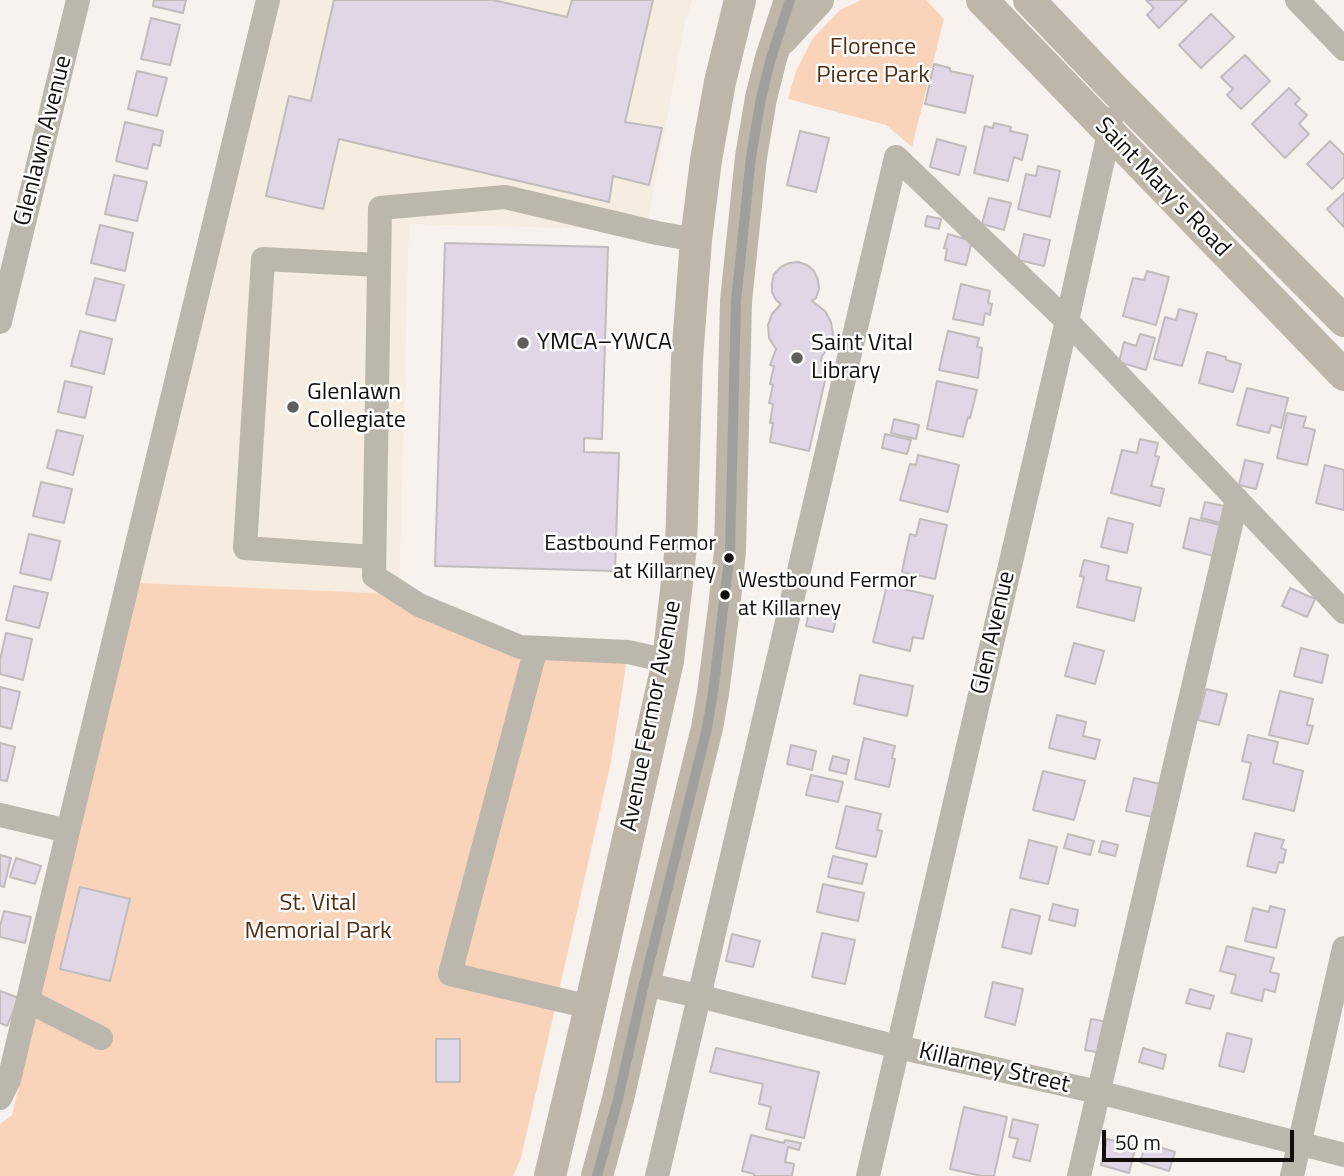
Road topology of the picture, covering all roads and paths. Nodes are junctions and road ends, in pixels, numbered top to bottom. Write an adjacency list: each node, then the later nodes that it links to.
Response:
1 (78, 0): 17 (street, Glenlawn Avenue)
2 (268, 0): 25 (street)
3 (740, 0): 13 (main road, Avenue Fermor Avenue)
4 (790, 0): 10 (main road, Avenue Fermor Avenue)
5 (818, 0): 10 (main road)
6 (982, 0): 12 (main road, Saint Mary's Road)
7 (1030, 0): 11 (main road, Saint Mary's Road)
8 (1297, 0): 9 (street)
9 (1344, 49)
10 (771, 58): 27 (main road, Avenue Fermor Avenue)
11 (1114, 89): 12 (street, Glen Avenue); 16 (main road, Saint Mary's Road)
12 (1109, 133): 15 (street, Glen Avenue); 18 (main road, Saint Mary's Road)
13 (696, 240): 14 (street); 23 (main road, Avenue Fermor Avenue)
14 (379, 265): 20 (street); 20 (street)
15 (1067, 321): 19 (street); 28 (street); 32 (street, Glen Avenue)
16 (1344, 321)
17 (0, 322)
18 (1344, 375)
19 (1237, 499): 21 (street); 33 (street)
20 (374, 557): 22 (street)
21 (1344, 612)
22 (536, 648): 23 (street); 30 (street)
23 (668, 661): 30 (main road, Avenue Fermor Avenue)
24 (0, 815): 25 (street)
25 (68, 831): 29 (street)
26 (1344, 948): 35 (street)
27 (644, 984): 28 (street, Killarney Street); 38 (main road, Avenue Fermor Avenue)
28 (699, 996): 32 (street, Killarney Street); 39 (street)
29 (28, 1001): 31 (street); 34 (street)
30 (590, 1007): 37 (main road, Avenue Fermor Avenue)
31 (100, 1038)
32 (898, 1047): 33 (street, Killarney Street); 40 (street, Glen Avenue)
33 (1098, 1092): 35 (street, Killarney Street); 41 (street)
34 (0, 1098)
35 (1299, 1144): 36 (street, Killarney Street); 42 (street)
36 (1344, 1154)
37 (550, 1176)
38 (597, 1176)
39 (656, 1176)
40 (868, 1176)
41 (1079, 1176)
42 (1292, 1176)

